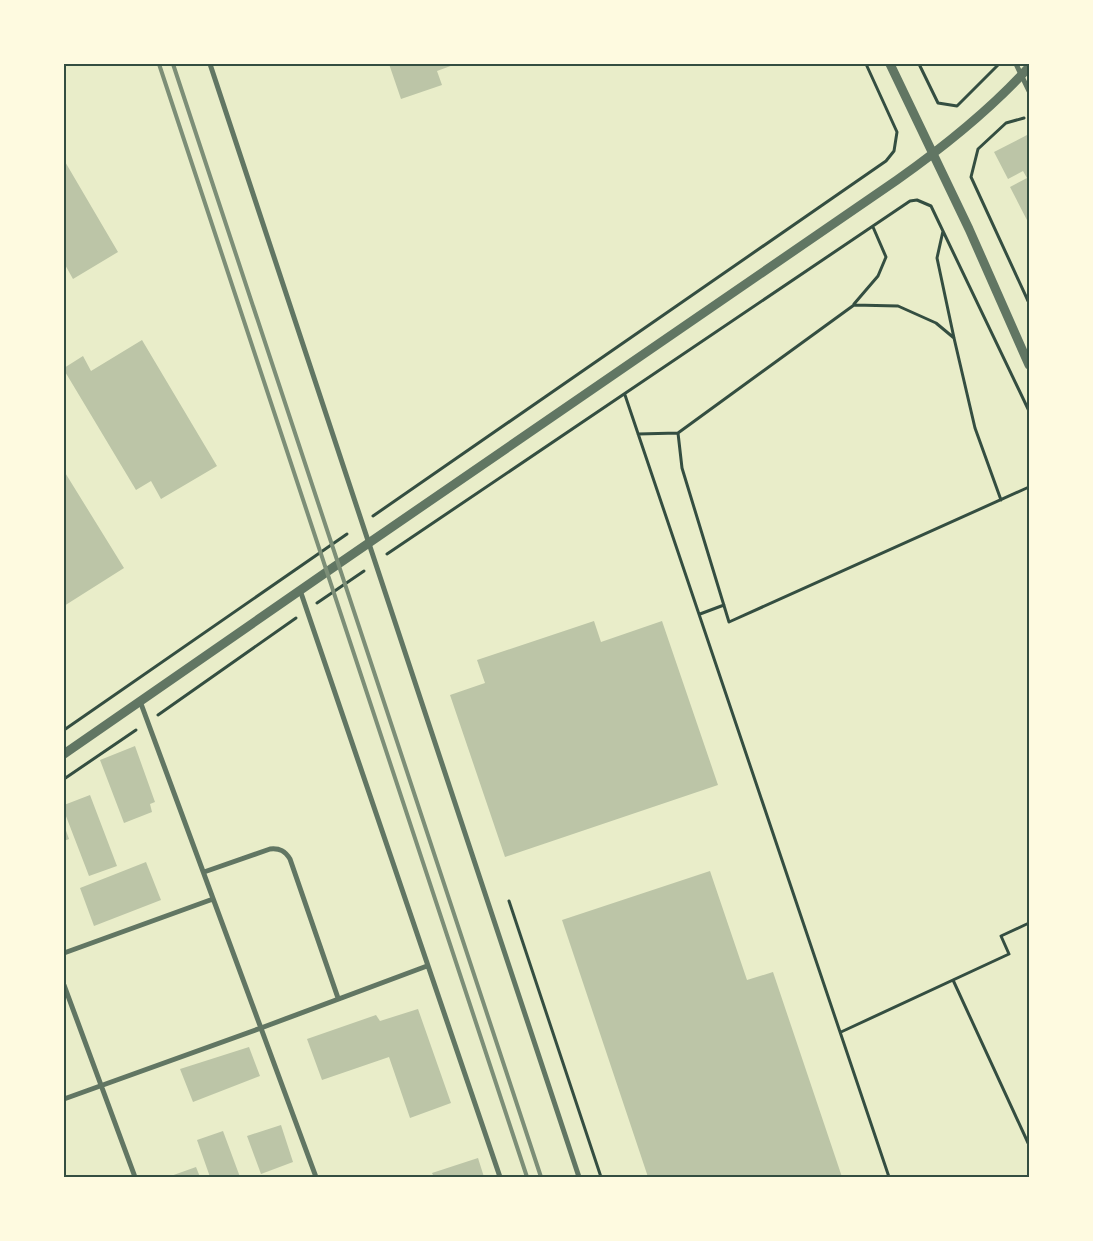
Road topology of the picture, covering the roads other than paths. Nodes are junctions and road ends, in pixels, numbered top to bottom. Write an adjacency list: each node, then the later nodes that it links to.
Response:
1 (210, 64): 9 (street)
2 (890, 64): 7 (street)
3 (1016, 64): 5 (street)
4 (1029, 67): 5 (street)
5 (1022, 75): 6 (street); 7 (street)
6 (1029, 91)
7 (934, 154): 8 (street); 9 (street)
8 (1029, 365)
9 (370, 542): 10 (street); 25 (street)
10 (300, 590): 11 (street); 16 (street)
11 (140, 701): 12 (street); 13 (street)
12 (64, 754)
13 (204, 872): 14 (street); 18 (street)
14 (213, 899): 15 (street); 19 (street)
15 (64, 953)
16 (427, 966): 18 (street); 24 (street)
17 (64, 985): 20 (street)
18 (338, 998): 19 (street)
19 (261, 1028): 20 (street); 23 (street)
20 (101, 1085): 21 (street); 22 (street)
21 (64, 1099)
22 (134, 1177)
23 (316, 1177)
24 (500, 1177)
25 (578, 1177)

